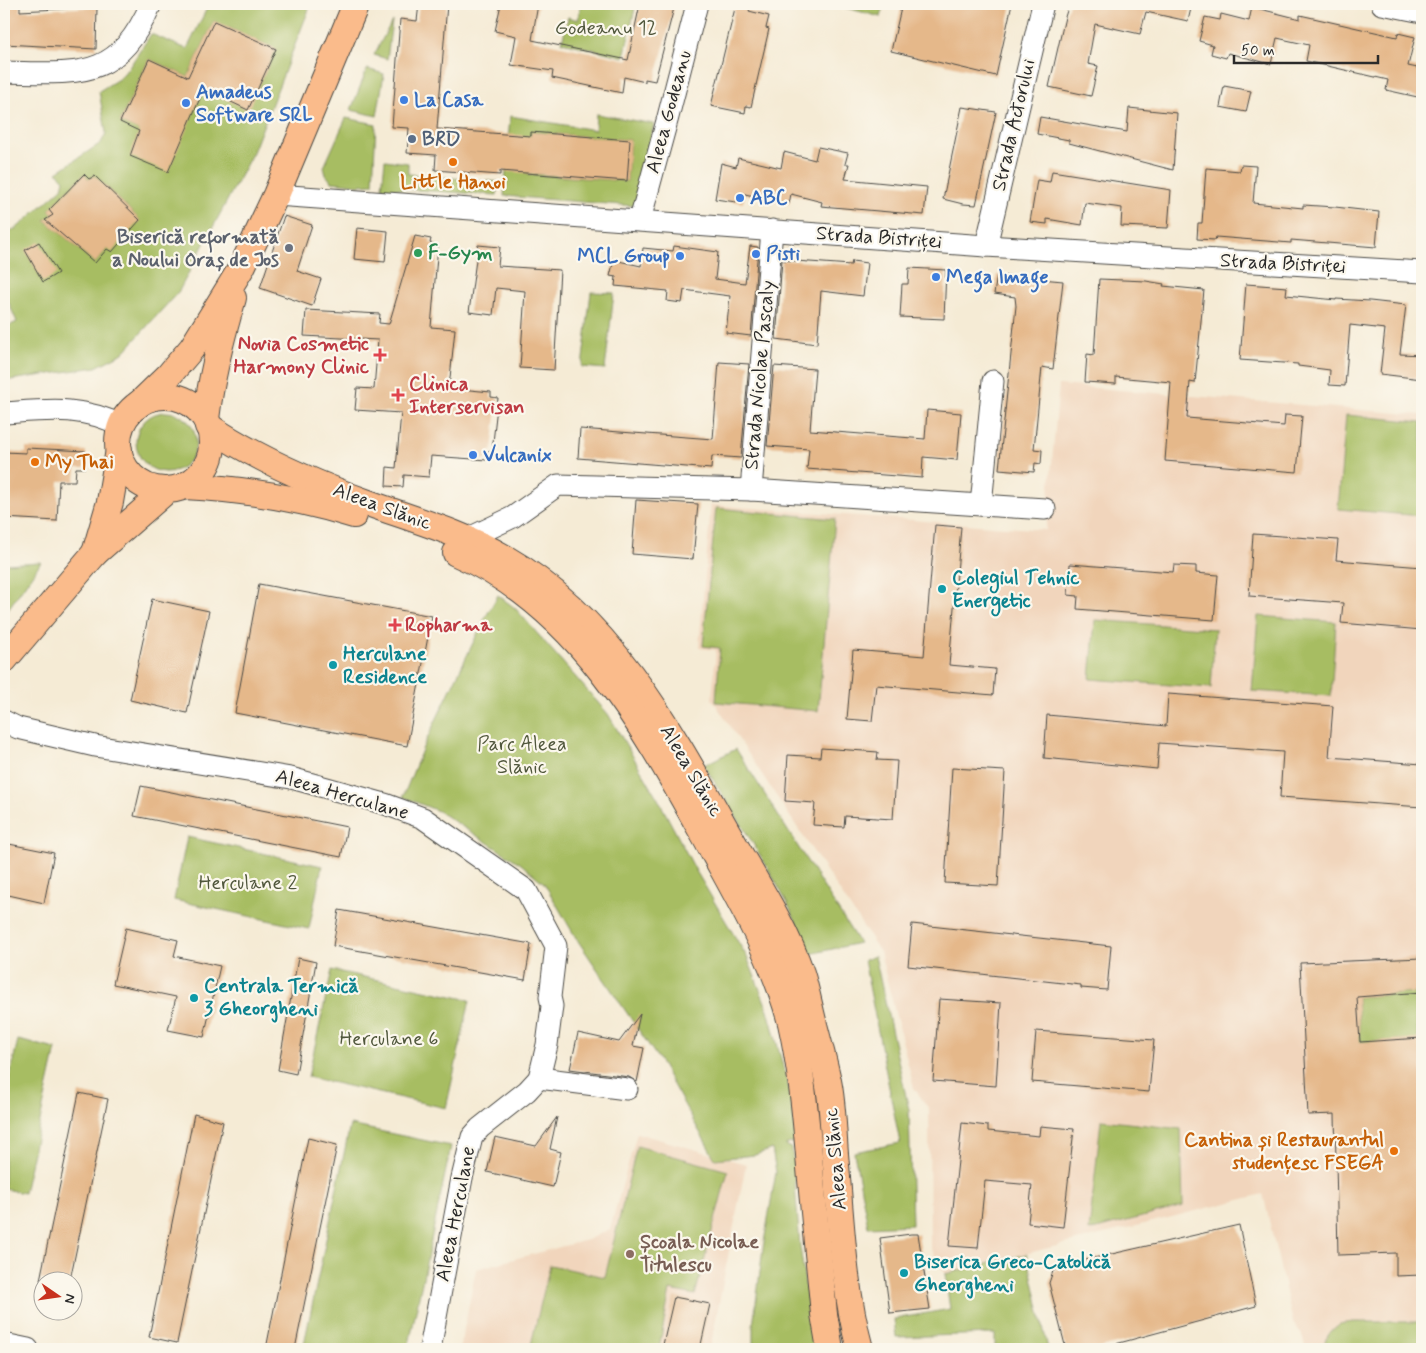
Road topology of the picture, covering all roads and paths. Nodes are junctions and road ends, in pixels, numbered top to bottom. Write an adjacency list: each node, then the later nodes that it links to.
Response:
1 (151, 4): 7 (street)
2 (356, 4): 8 (main road)
3 (696, 4): 9 (street, Aleea Godeanu)
4 (1043, 4): 11 (street, Strada Actorului)
5 (1382, 4): 6 (street)
6 (1422, 12)
7 (10, 72)
8 (276, 195): 9 (street, Strada Bistriței); 12 (main road)
9 (640, 220): 10 (street, Strada Bistriței)
10 (772, 230): 11 (street, Strada Bistriței); 20 (street, Strada Nicolae Pascaly)
11 (986, 246): 13 (street, Strada Bistriței)
12 (242, 267): 15 (main road); 17 (main road)
13 (1422, 272)
14 (993, 381): 21 (street)
15 (137, 406): 17 (main road); 18 (main road)
16 (4, 413): 18 (street)
17 (207, 422): 19 (main road); 23 (main road, Aleea Slănic)
18 (120, 438): 19 (main road); 24 (main road)
19 (176, 488): 24 (main road); 32 (main road, Aleea Slănic)
20 (751, 490): 21 (street, Strada Nicolae Pascaly); 23 (street, Strada Nicolae Pascaly)
21 (981, 505): 22 (street, Strada Nicolae Pascaly)
22 (1045, 508)
23 (467, 539): 33 (main road, Aleea Slănic)
24 (96, 553): 25 (main road)
25 (4, 660)
26 (4, 721): 27 (street, Aleea Herculane)
27 (539, 1078): 28 (street); 31 (street, Aleea Herculane)
28 (627, 1089)
29 (4, 1344): 30 (street)
30 (28, 1349)
31 (430, 1349)
32 (830, 1349)
33 (860, 1349)

